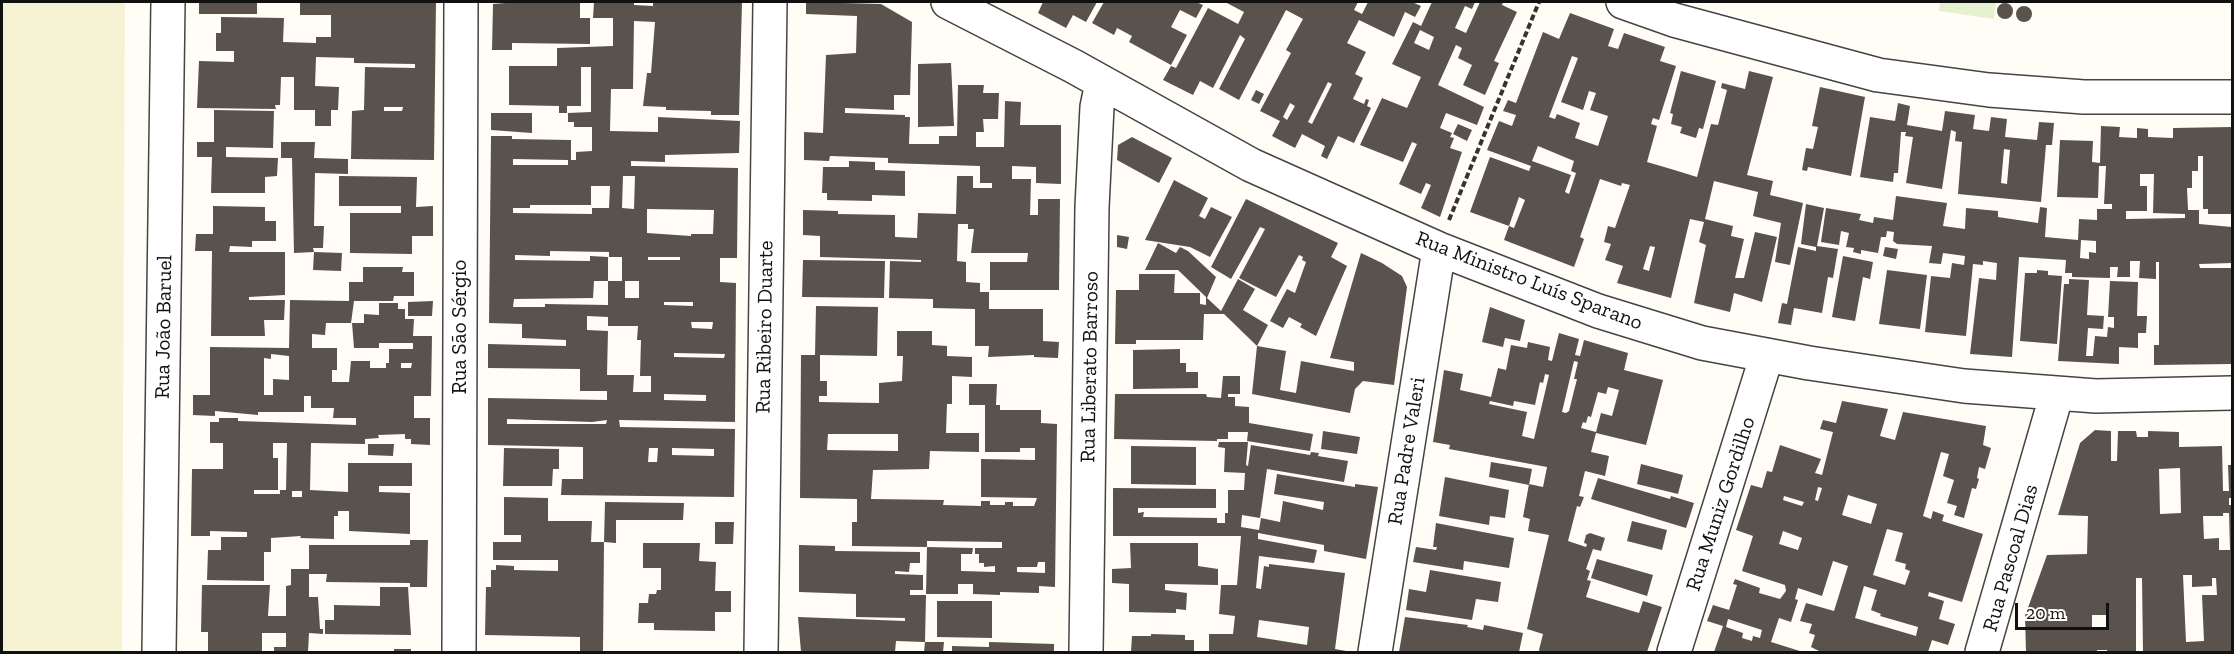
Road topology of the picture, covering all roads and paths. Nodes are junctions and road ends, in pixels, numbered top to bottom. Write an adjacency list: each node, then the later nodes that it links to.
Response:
1 (168, 2): 13 (street, Rua João Baruel)
2 (461, 2): 14 (street, Rua São Sérgio)
3 (770, 2): 15 (street, Rua Ribeiro Duarte)
4 (948, 2): 7 (street, Rua Ministro Luís Sparano)
5 (1539, 2): 9 (path)
6 (1623, 2): 8 (street)
7 (1102, 83): 9 (street, Rua Ministro Luís Sparano); 16 (street, Rua Liberato Barroso)
8 (2232, 97)
9 (1439, 249): 10 (street, Rua Ministro Luís Sparano); 17 (street, Rua Padre Valeri)
10 (1767, 356): 11 (street, Rua Ministro Luís Sparano); 18 (street, Rua Muniz Gordilho)
11 (2057, 393): 12 (street, Rua Ministro Luís Sparano); 19 (street, Rua Pascoal Dias)
12 (2232, 393)
13 (159, 652)
14 (459, 652)
15 (761, 652)
16 (1086, 652)
17 (1375, 652)
18 (1674, 652)
19 (1983, 652)

